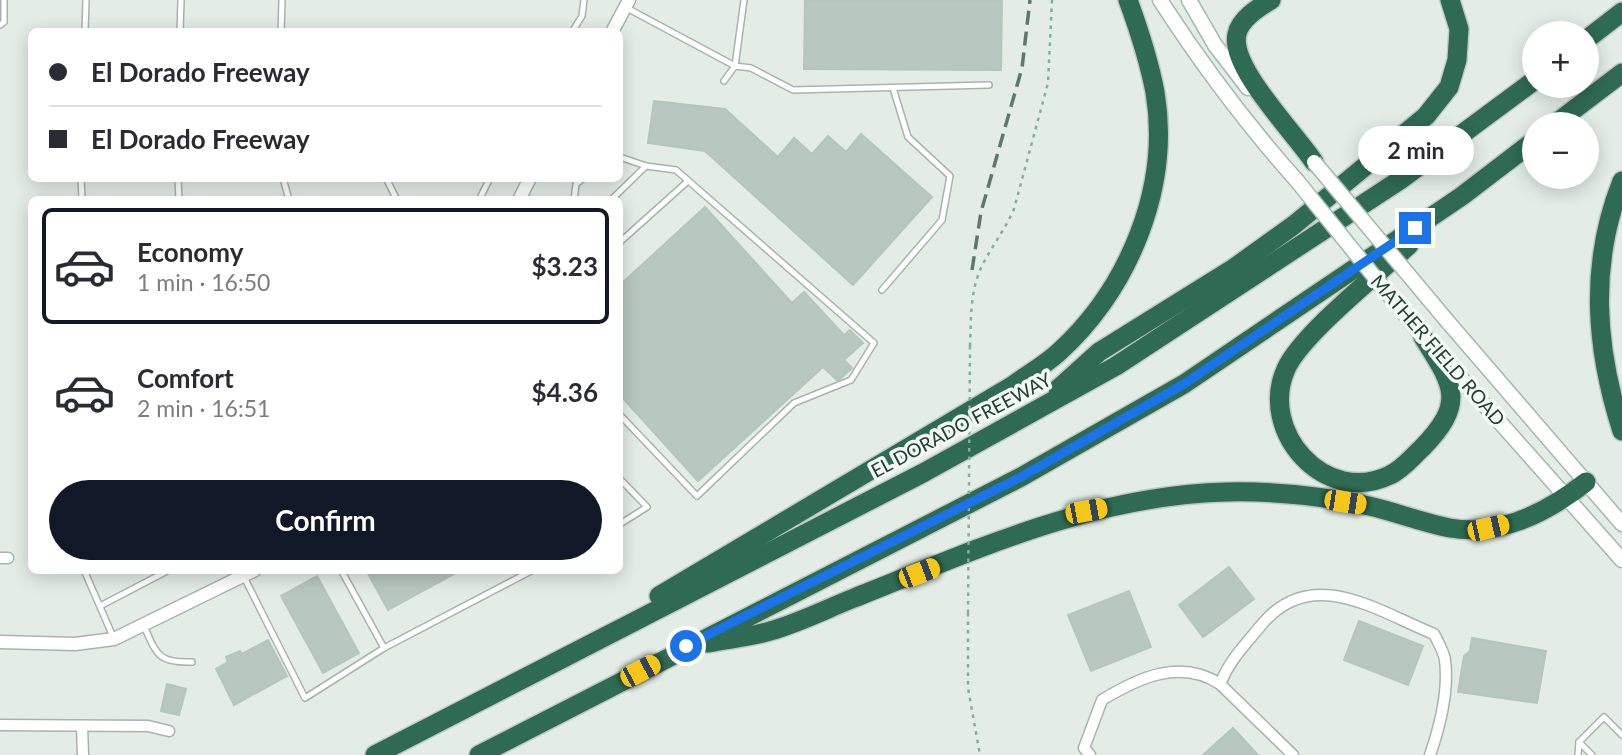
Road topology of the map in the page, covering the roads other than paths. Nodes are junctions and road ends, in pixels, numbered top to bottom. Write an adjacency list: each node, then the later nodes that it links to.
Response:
1 (4, 0): 14 (lane)
2 (86, 0): 15 (lane)
3 (181, 0): 16 (lane)
4 (282, 0): 17 (lane)
5 (584, 0): 18 (lane)
6 (744, 0): 21 (lane)
7 (1128, 0): 61 (highway)
8 (1160, 0): 38 (main road, MATHER FIELD ROAD, bridge)
9 (1189, 0): 30 (main road, MATHER FIELD ROAD)
10 (1270, 0): 30 (highway)
11 (1450, 0): 39 (highway)
12 (627, 4): 19 (street); 21 (lane)
13 (1622, 12): 20 (highway)
14 (0, 25)
15 (85, 28)
16 (180, 28)
17 (281, 28)
18 (574, 28)
19 (614, 28)
20 (1599, 30)
21 (735, 66): 23 (lane); 25 (lane)
22 (1622, 73): 27 (highway)
23 (724, 81)
24 (989, 85): 25 (lane)
25 (893, 88): 37 (lane)
26 (1522, 90): 39 (highway, EL DORADO FREEWAY)
27 (1571, 112)
28 (1522, 150): 35 (highway)
29 (623, 158): 31 (lane)
30 (1314, 162): 43 (main road, MATHER FIELD ROAD, bridge)
31 (646, 166): 32 (lane); 34 (lane)
32 (688, 181): 36 (lane); 40 (lane)
33 (1622, 181): 41 (highway)
34 (615, 196)
35 (1462, 196): 38 (highway); 57 (highway)
36 (623, 239)
37 (882, 290)
38 (1423, 337): 44 (main road, MATHER FIELD ROAD)
39 (1028, 415): 61 (highway, EL DORADO FREEWAY)
40 (623, 418)
41 (1622, 431)
42 (623, 482): 45 (lane)
43 (1586, 482): 44 (highway); 46 (main road, MATHER FIELD ROAD)
44 (1567, 496): 47 (main road, MATHER FIELD ROAD); 57 (highway)
45 (623, 522)
46 (1622, 524)
47 (1622, 560)
48 (86, 574): 53 (lane)
49 (162, 574): 53 (lane)
50 (249, 574): 54 (street); 58 (lane)
51 (343, 574): 58 (lane)
52 (525, 574): 58 (lane)
53 (102, 606): 55 (lane)
54 (144, 626): 55 (street); 59 (lane)
55 (114, 639): 56 (street)
56 (0, 642)
57 (686, 646): 69 (highway)
58 (384, 648)
59 (192, 662)
60 (1220, 684): 70 (street); 71 (street); 72 (street)
61 (484, 700): 68 (highway, EL DORADO FREEWAY)
62 (0, 725): 63 (street)
63 (82, 726): 64 (street); 67 (street)
64 (169, 731)
65 (1622, 735): 66 (lane)
66 (1579, 742): 73 (lane); 74 (lane)
67 (83, 755)
68 (374, 755)
69 (479, 755)
70 (1090, 755)
71 (1293, 755)
72 (1430, 755)
73 (1578, 755)
74 (1592, 755)

